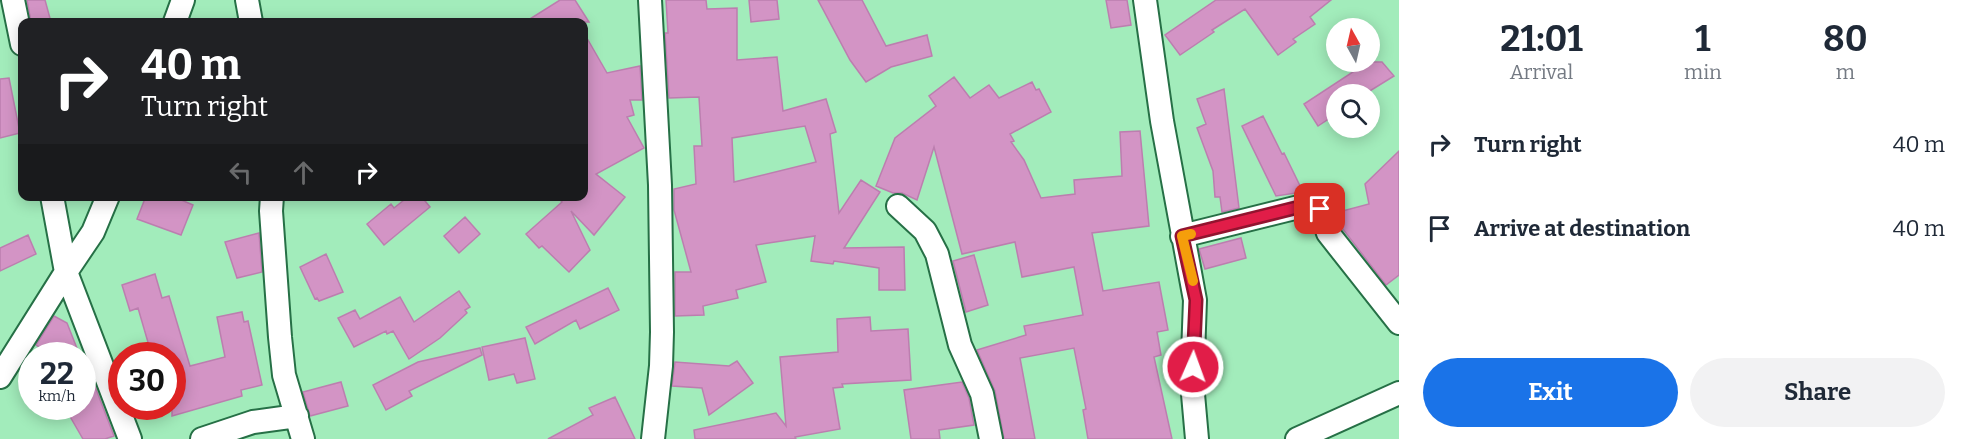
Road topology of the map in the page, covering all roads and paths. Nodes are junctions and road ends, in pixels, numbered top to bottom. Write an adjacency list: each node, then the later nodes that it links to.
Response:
1 (14, 0): 8 (street)
2 (183, 0): 6 (street)
3 (247, 0): 7 (street)
4 (650, 0): 22 (street)
5 (1145, 0): 13 (street)
6 (176, 18)
7 (250, 18)
8 (18, 22)
9 (53, 201): 14 (street)
10 (106, 201): 14 (street)
11 (272, 201): 18 (street)
12 (898, 206): 23 (street)
13 (1182, 236): 15 (street); 24 (street)
14 (66, 272): 16 (street); 19 (street)
15 (1399, 323)
16 (1, 370)
17 (1399, 393): 25 (street)
18 (297, 416): 20 (street); 21 (street)
19 (129, 439)
20 (202, 439)
21 (303, 439)
22 (652, 439)
23 (990, 439)
24 (1197, 439)
25 (1297, 439)

